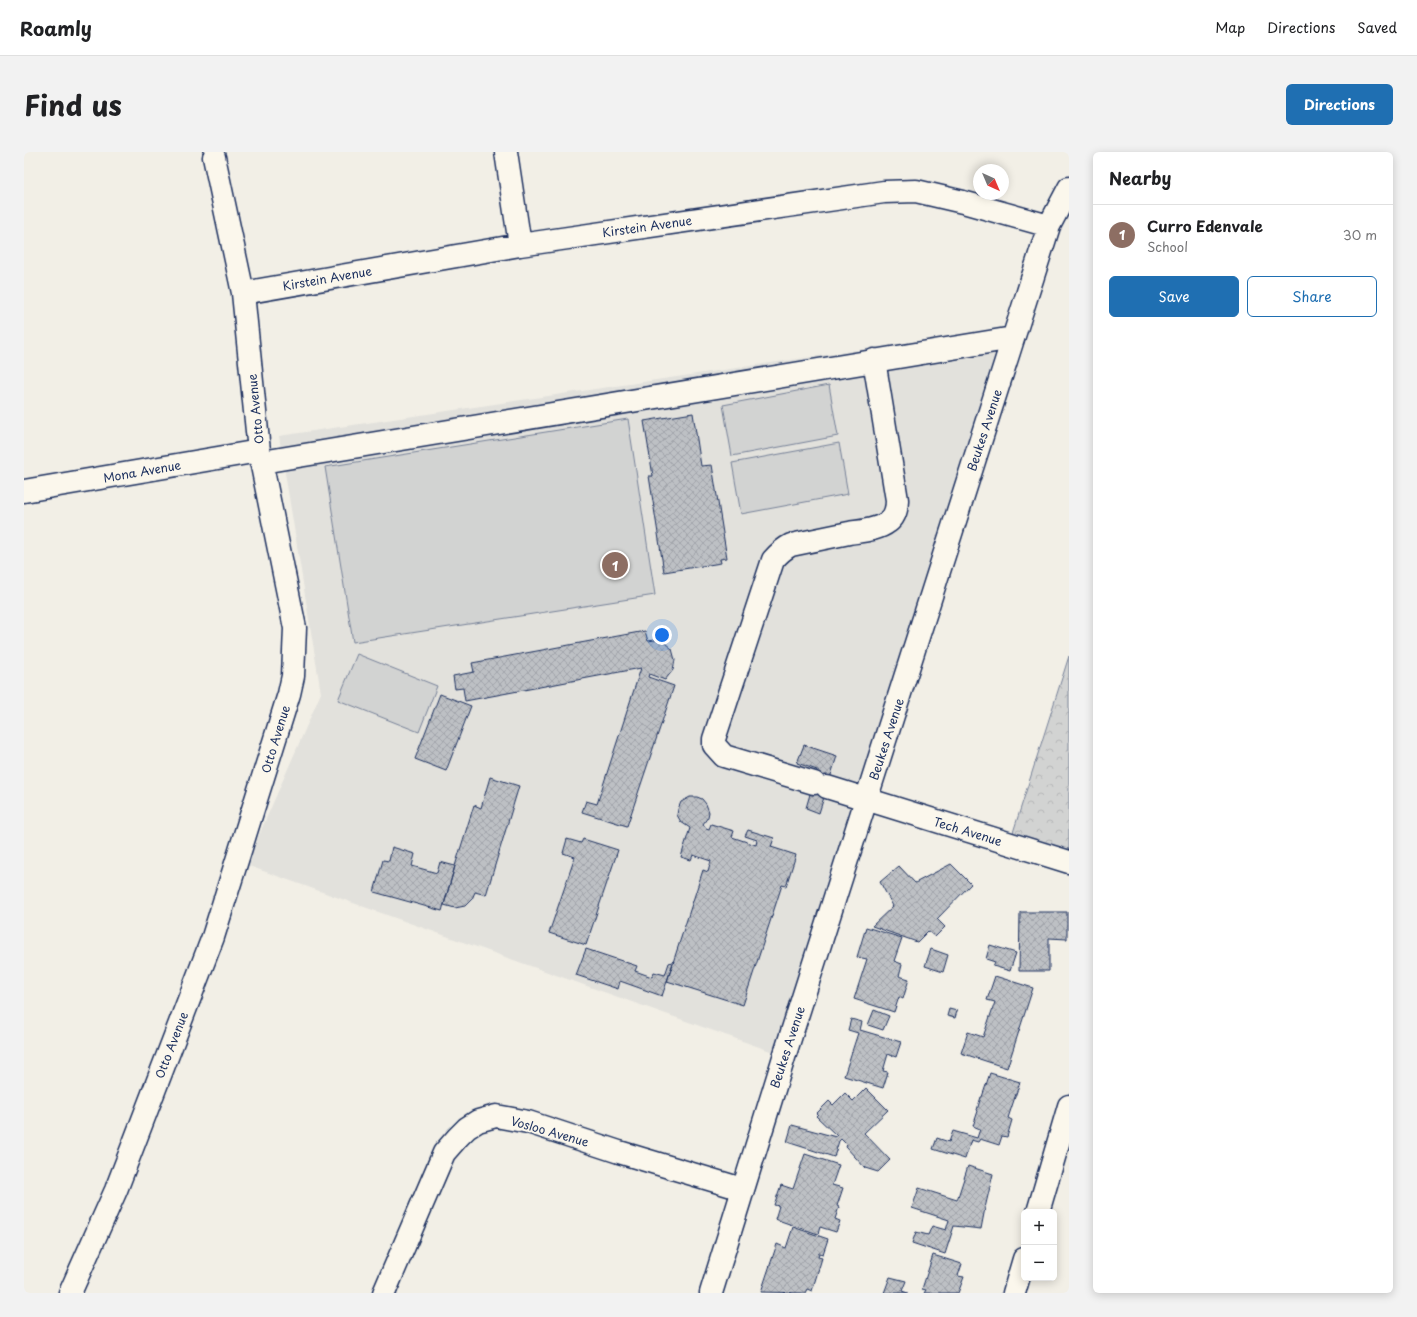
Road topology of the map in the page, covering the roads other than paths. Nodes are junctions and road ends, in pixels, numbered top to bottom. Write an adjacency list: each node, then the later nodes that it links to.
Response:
1 (506, 152): 5 (street)
2 (214, 157): 6 (street, Otto Avenue)
3 (1069, 188): 4 (street, Beukes Avenue)
4 (1049, 226): 5 (street, Kirstein Avenue); 7 (street, Beukes Avenue)
5 (520, 245): 6 (street, Kirstein Avenue)
6 (243, 293): 9 (street, Otto Avenue)
7 (1013, 338): 8 (street, Mona Avenue); 11 (street, Beukes Avenue)
8 (874, 360): 9 (street, Mona Avenue); 11 (street, Tech Avenue)
9 (260, 456): 10 (street, Mona Avenue); 17 (street, Otto Avenue)
10 (24, 490)
11 (866, 800): 12 (street, Tech Avenue); 14 (street, Beukes Avenue)
12 (1069, 862)
13 (1069, 1106): 15 (street)
14 (742, 1189): 18 (street, Vosloo Avenue); 19 (street, Beukes Avenue)
15 (1039, 1209)
16 (1021, 1269): 20 (street)
17 (70, 1293)
18 (384, 1293)
19 (711, 1293)
20 (1014, 1293)

